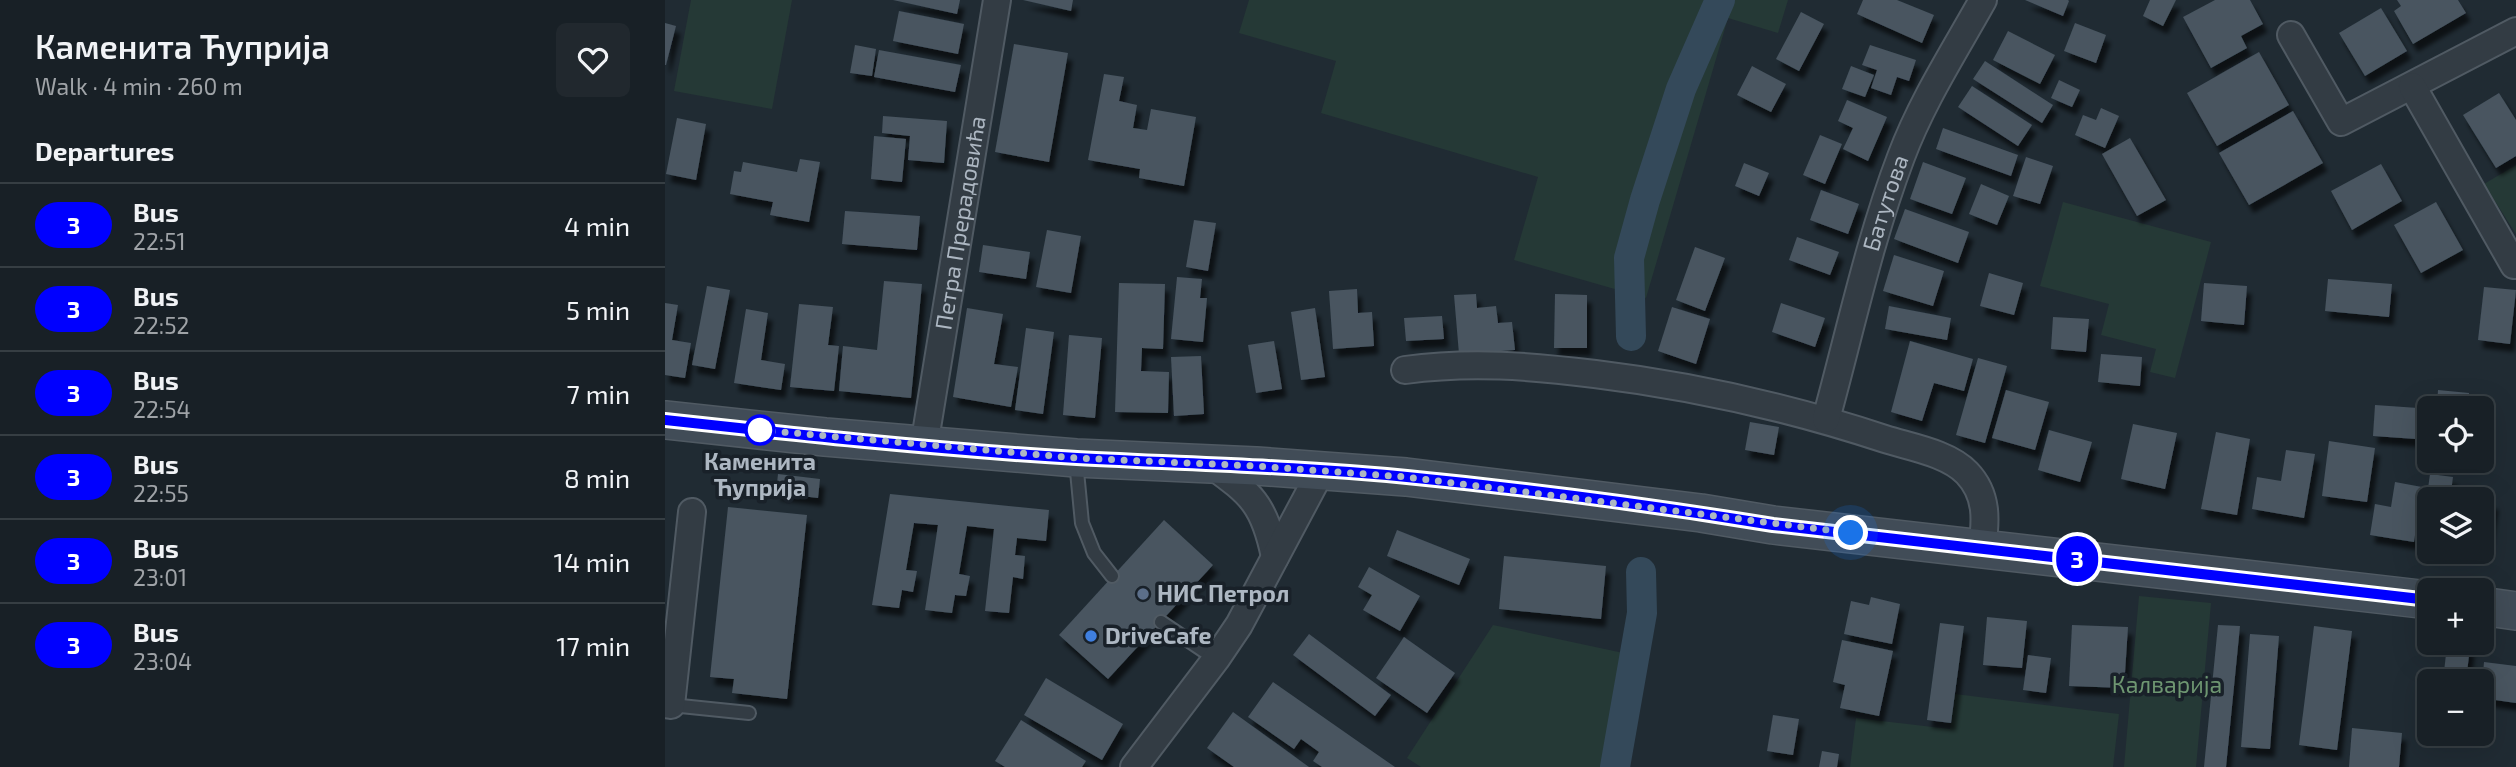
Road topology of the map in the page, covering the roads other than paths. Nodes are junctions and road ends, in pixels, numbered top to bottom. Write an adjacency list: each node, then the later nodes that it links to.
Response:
1 (997, 0): 10 (street, Петра Прерадовића)
2 (1983, 0): 8 (street, Батутова)
3 (2516, 31): 5 (street)
4 (2291, 35): 5 (street)
5 (2412, 86): 6 (street)
6 (2514, 265)
7 (1405, 370): 8 (street)
8 (1826, 419): 15 (street)
9 (665, 420): 10 (main road)
10 (924, 446): 11 (main road)
11 (1076, 458): 12 (main road); 17 (lane)
12 (1209, 463): 13 (main road); 16 (street)
13 (1321, 471): 15 (main road); 16 (street)
14 (692, 512): 23 (street)
15 (1982, 548): 18 (main road)
16 (1275, 557): 22 (street)
17 (1112, 576)
18 (2417, 599)
19 (2494, 608): 20 (main road)
20 (2516, 611)
21 (1161, 622): 22 (lane)
22 (1216, 659): 25 (street)
23 (668, 705): 24 (lane)
24 (749, 713)
25 (1134, 767)

